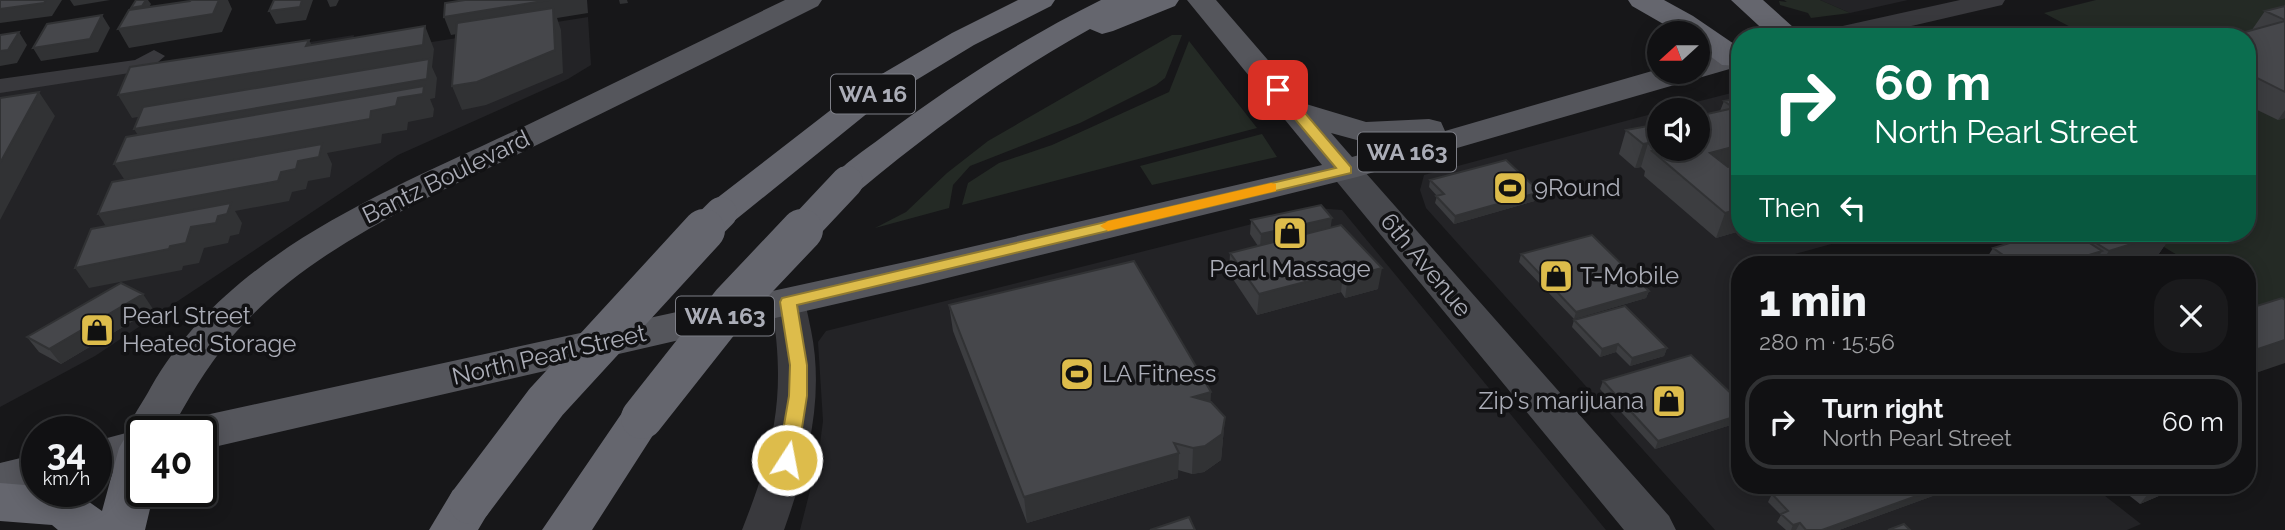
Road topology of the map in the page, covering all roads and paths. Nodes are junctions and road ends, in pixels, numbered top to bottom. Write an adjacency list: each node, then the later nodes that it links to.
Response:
1 (808, 0): 22 (main road, Bantz Boulevard)
2 (1041, 0): 28 (highway, WA 16, bridge)
3 (1165, 0): 8 (highway)
4 (1200, 0): 18 (main road, 6th Avenue)
5 (1642, 0): 11 (highway)
6 (1745, 0): 9 (highway)
7 (1993, 0): 10 (street)
8 (1129, 6): 15 (highway); 15 (highway, WA 16)
9 (1778, 28)
10 (1869, 28)
11 (1731, 54)
12 (155, 56): 17 (street)
13 (1731, 58): 14 (main road)
14 (1710, 65)
15 (994, 71): 31 (highway, WA 16, bridge)
16 (1647, 83): 19 (main road, WA 163)
17 (0, 86)
18 (1296, 111): 19 (main road); 20 (main road, 6th Avenue)
19 (1469, 134): 20 (main road, WA 163)
20 (1345, 170): 21 (main road, North Pearl Street / WA 163); 33 (main road, 6th Avenue)
21 (788, 302): 23 (main road, North Pearl Street / WA 163); 32 (street)
22 (156, 416)
23 (217, 429)
24 (21, 476): 25 (main road)
25 (0, 481)
26 (0, 502): 29 (highway)
27 (127, 507): 30 (highway)
28 (462, 517)
29 (91, 530)
30 (121, 530)
31 (566, 530)
32 (763, 530)
33 (1652, 530)

